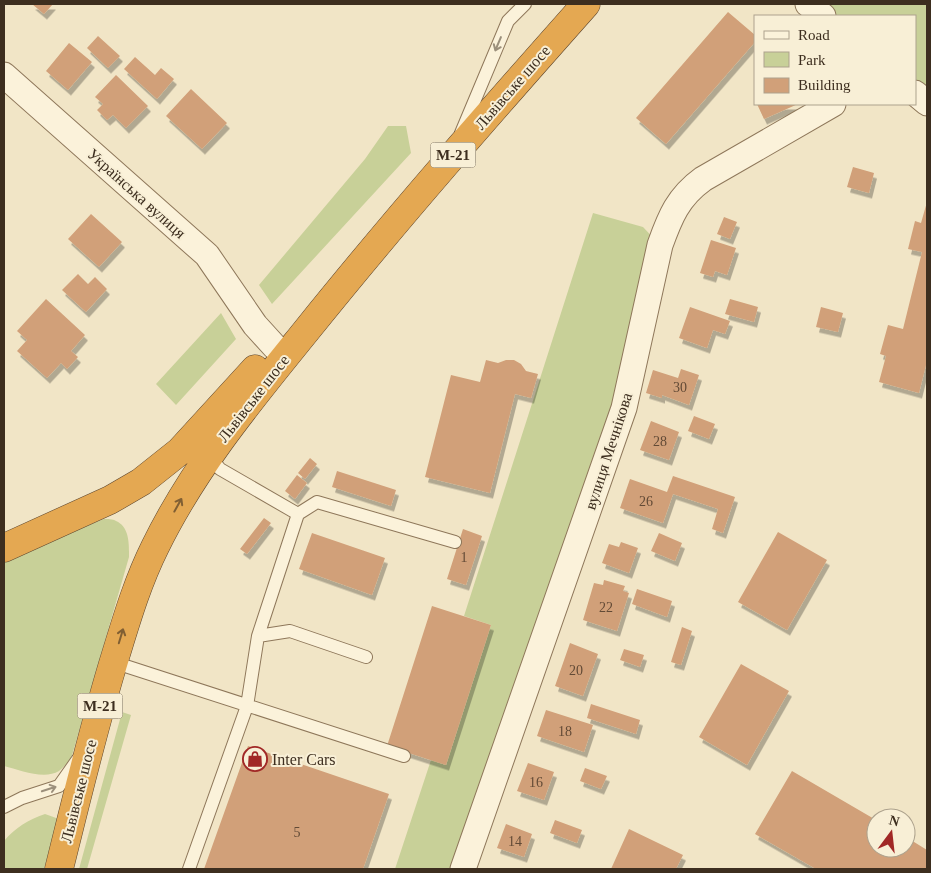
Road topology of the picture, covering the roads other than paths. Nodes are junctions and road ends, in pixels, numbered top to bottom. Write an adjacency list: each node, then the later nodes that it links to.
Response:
1 (524, 4): 9 (lane, one-way to 9)
2 (586, 4): 9 (highway, Львівське шосе / М-21)
3 (808, 4): 4 (street)
4 (822, 15)
5 (4, 75): 11 (street, Українська вулиця)
6 (916, 94): 7 (street)
7 (927, 103)
8 (831, 105): 25 (street, вулиця Мечнікова)
9 (452, 156): 10 (highway, Львівське шосе / М-21)
10 (324, 309): 11 (highway, М-21); 12 (highway, Львівське шосе / М-21)
11 (275, 348): 15 (highway, М-21)
12 (209, 455): 13 (lane); 18 (highway, Львівське шосе / М-21, one-way to 12)
13 (298, 514): 14 (lane); 16 (lane)
14 (455, 542)
15 (8, 545)
16 (258, 636): 17 (lane); 19 (lane)
17 (366, 657)
18 (113, 662): 19 (lane); 20 (highway, Львівське шосе / М-21)
19 (247, 706): 21 (lane); 24 (lane)
20 (90, 742): 22 (lane, one-way to 20); 23 (highway, Львівське шосе / М-21)
21 (404, 756)
22 (4, 807)
23 (59, 869)
24 (189, 869)
25 (463, 869)

